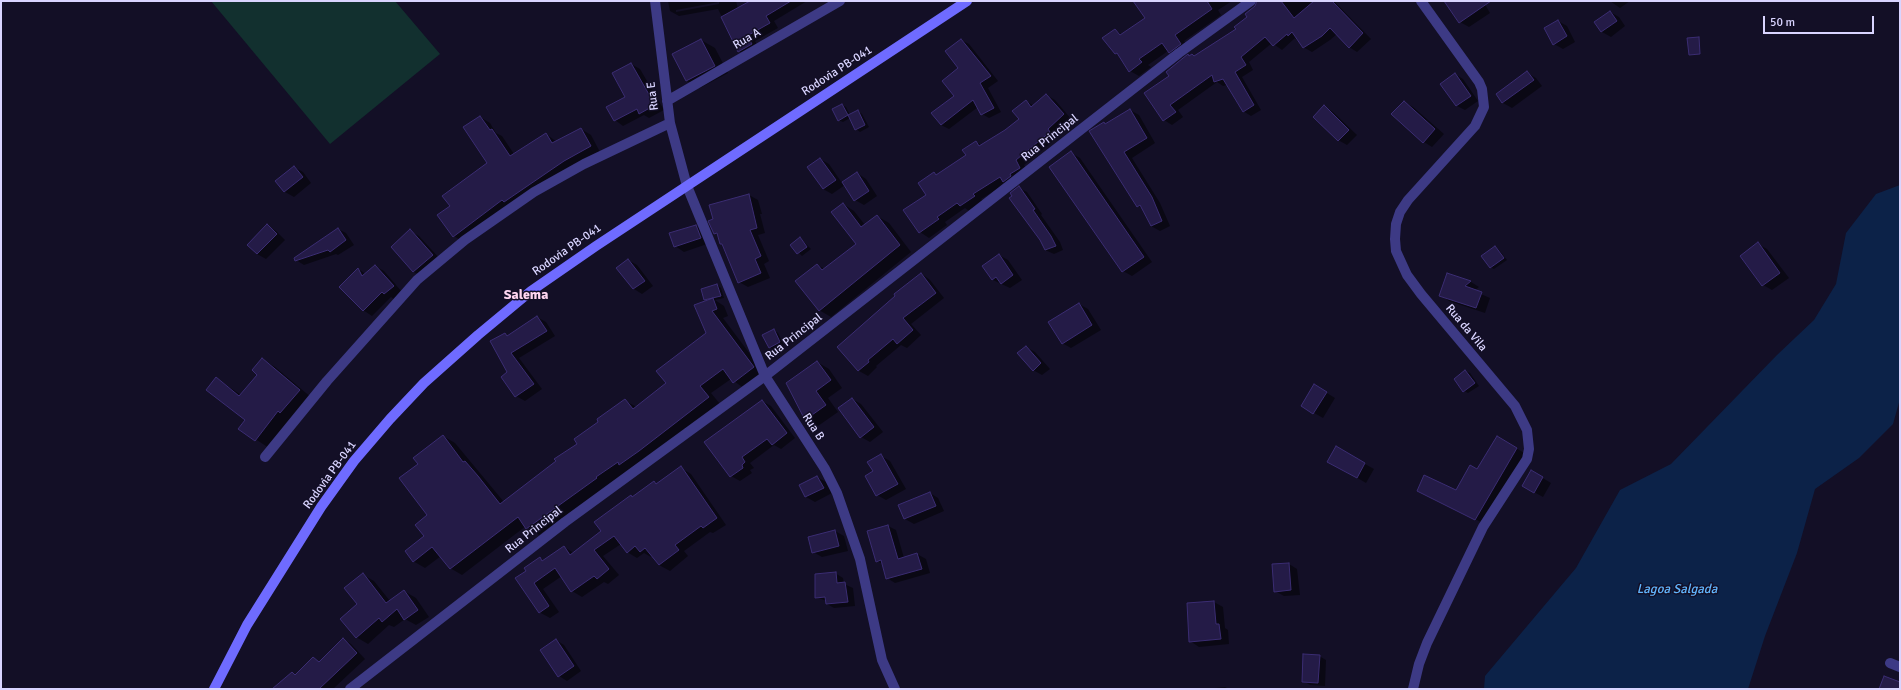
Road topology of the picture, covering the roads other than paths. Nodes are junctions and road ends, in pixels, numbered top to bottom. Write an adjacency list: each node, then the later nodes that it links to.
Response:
1 (655, 1): 6 (street, Rua E)
2 (840, 1): 6 (street, Rua A)
3 (967, 1): 8 (main road, Rodovia PB-041)
4 (1251, 1): 9 (street, Rua Principal)
5 (1421, 1): 16 (street, Rua da Vila)
6 (667, 101): 7 (street, Rua E)
7 (670, 123): 8 (street, Rua E); 10 (street)
8 (687, 186): 9 (street, Rua B); 13 (main road, Rodovia PB-041)
9 (765, 376): 14 (street, Rua Principal); 15 (street, Rua B)
10 (265, 457)
11 (1890, 663): 12 (street)
12 (1900, 667)
13 (214, 689)
14 (350, 689)
15 (895, 689)
16 (1413, 689)

